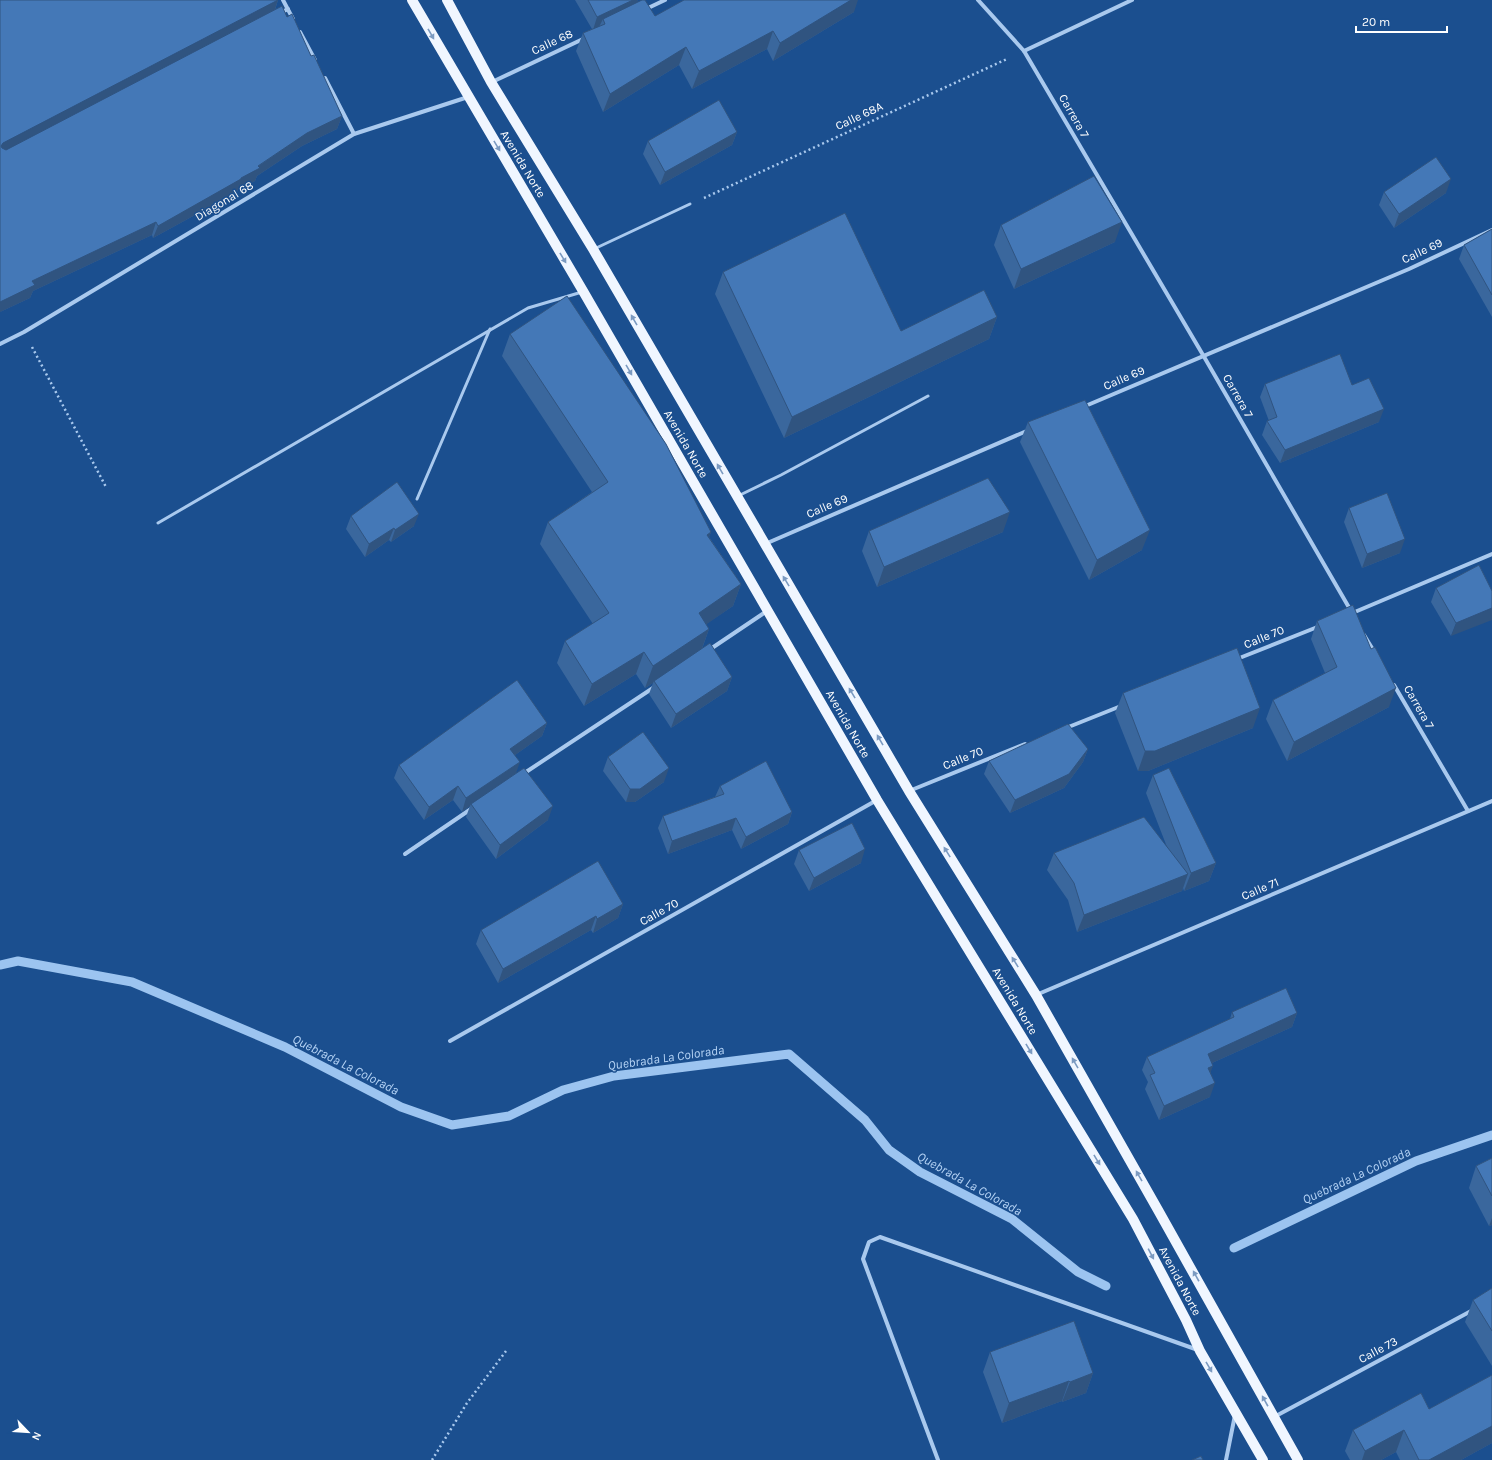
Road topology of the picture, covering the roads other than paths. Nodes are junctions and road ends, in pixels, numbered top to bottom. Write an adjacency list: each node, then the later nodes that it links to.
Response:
1 (283, 0): 7 (street)
2 (412, 0): 17 (main road, Avenida Norte, one-way to 17)
3 (446, 0): 16 (main road, Avenida Norte)
4 (665, 0): 8 (street)
5 (978, 0): 13 (street, Carrera 7)
6 (1132, 0): 13 (street)
7 (288, 9): 9 (street); 10 (street)
8 (644, 10)
9 (275, 16)
10 (295, 23)
11 (299, 30): 14 (street)
12 (589, 36): 16 (street, Calle 68)
13 (1024, 51): 25 (street, Carrera 7)
14 (317, 64)
15 (321, 71): 18 (street)
16 (491, 82): 21 (main road, Avenida Norte)
17 (468, 97): 18 (street, Diagonal 68); 22 (main road, Avenida Norte, one-way to 22)
18 (354, 134): 24 (street, Diagonal 68)
19 (690, 204): 21 (lane)
20 (1492, 230): 25 (street, Calle 69)
21 (593, 249): 29 (main road, Avenida Norte, one-way to 21)
22 (583, 291): 23 (lane); 34 (main road, Avenida Norte, one-way to 34)
23 (490, 329): 30 (lane); 31 (lane)
24 (0, 344)
25 (1203, 355): 27 (street, Calle 69); 35 (street, Carrera 7)
26 (928, 396): 29 (lane)
27 (1079, 408)
28 (1035, 427): 32 (street, Calle 69)
29 (737, 497): 32 (main road, Avenida Norte)
30 (417, 499)
31 (158, 523)
32 (764, 544): 49 (main road, Avenida Norte, one-way to 32)
33 (1492, 554): 35 (street)
34 (768, 611): 41 (street); 50 (main road, Avenida Norte)
35 (1352, 613): 36 (street); 37 (street, Carrera 7)
36 (1344, 616)
37 (1356, 620)
38 (1322, 625): 42 (street, Calle 70)
39 (1364, 634): 40 (street)
40 (1376, 654)
41 (702, 655)
42 (1234, 660)
43 (1392, 681): 53 (street, Carrera 7)
44 (662, 682): 48 (street)
45 (1123, 705): 46 (street)
46 (1064, 729)
47 (1027, 743): 49 (street, Calle 70)
48 (517, 779)
49 (909, 791): 55 (main road, Avenida Norte, one-way to 49)
50 (877, 800): 56 (street, Calle 70); 58 (main road, Avenida Norte, one-way to 58)
51 (1492, 801): 53 (street, Calle 71)
52 (478, 805): 54 (street)
53 (1468, 811): 55 (street, Calle 71)
54 (405, 854)
55 (1036, 995): 60 (main road, Avenida Norte, one-way to 55)
56 (450, 1041)
57 (1478, 1307): 60 (street, Calle 73)
58 (1200, 1351): 59 (main road, Avenida Norte, one-way to 59); 61 (street)
59 (1236, 1413): 62 (street); 63 (main road, Avenida Norte)
60 (1274, 1417): 64 (main road, Avenida Norte)
61 (938, 1460)
62 (1226, 1460)
63 (1263, 1460)
64 (1298, 1460)

